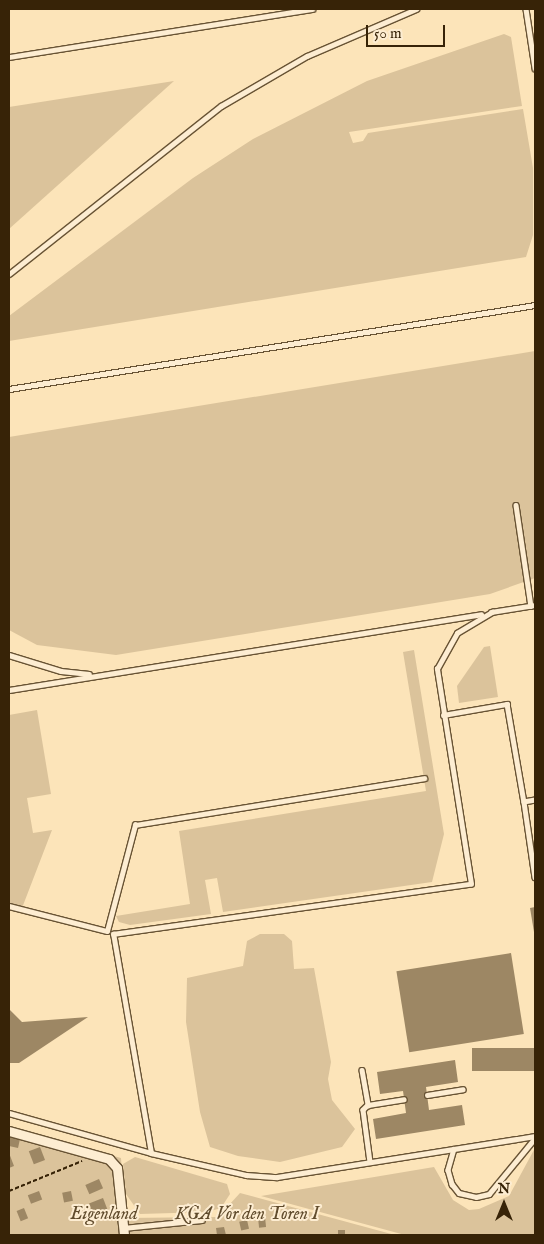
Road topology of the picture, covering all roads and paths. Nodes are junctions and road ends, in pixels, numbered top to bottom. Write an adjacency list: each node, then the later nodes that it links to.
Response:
1 (312, 9): 4 (lane)
2 (416, 9): 6 (lane)
3 (526, 9): 5 (lane)
4 (9, 57)
5 (535, 68)
6 (9, 274)
7 (535, 304): 8 (lane)
8 (9, 389)
9 (516, 505): 10 (lane)
10 (533, 605): 11 (lane)
11 (492, 612): 13 (lane); 15 (lane)
12 (9, 654): 13 (lane)
13 (105, 674): 14 (lane)
14 (9, 690)
15 (443, 715): 18 (lane); 22 (lane)
16 (424, 778): 21 (lane)
17 (535, 800): 18 (lane)
18 (524, 802): 19 (lane)
19 (535, 877)
20 (9, 906): 21 (lane)
21 (107, 931): 22 (lane)
22 (113, 934): 32 (lane)
23 (362, 1070): 27 (lane)
24 (464, 1089): 25 (lane)
25 (427, 1095)
26 (404, 1099): 27 (lane)
27 (368, 1104): 34 (lane)
28 (9, 1113): 32 (lane)
29 (9, 1131): 33 (street)
30 (535, 1137): 31 (lane); 31 (lane)
31 (454, 1148): 34 (lane)
32 (151, 1153): 34 (lane)
33 (97, 1156): 35 (path); 37 (street)
34 (370, 1162)
35 (9, 1191)
36 (202, 1220): 37 (lane)
37 (123, 1232)

